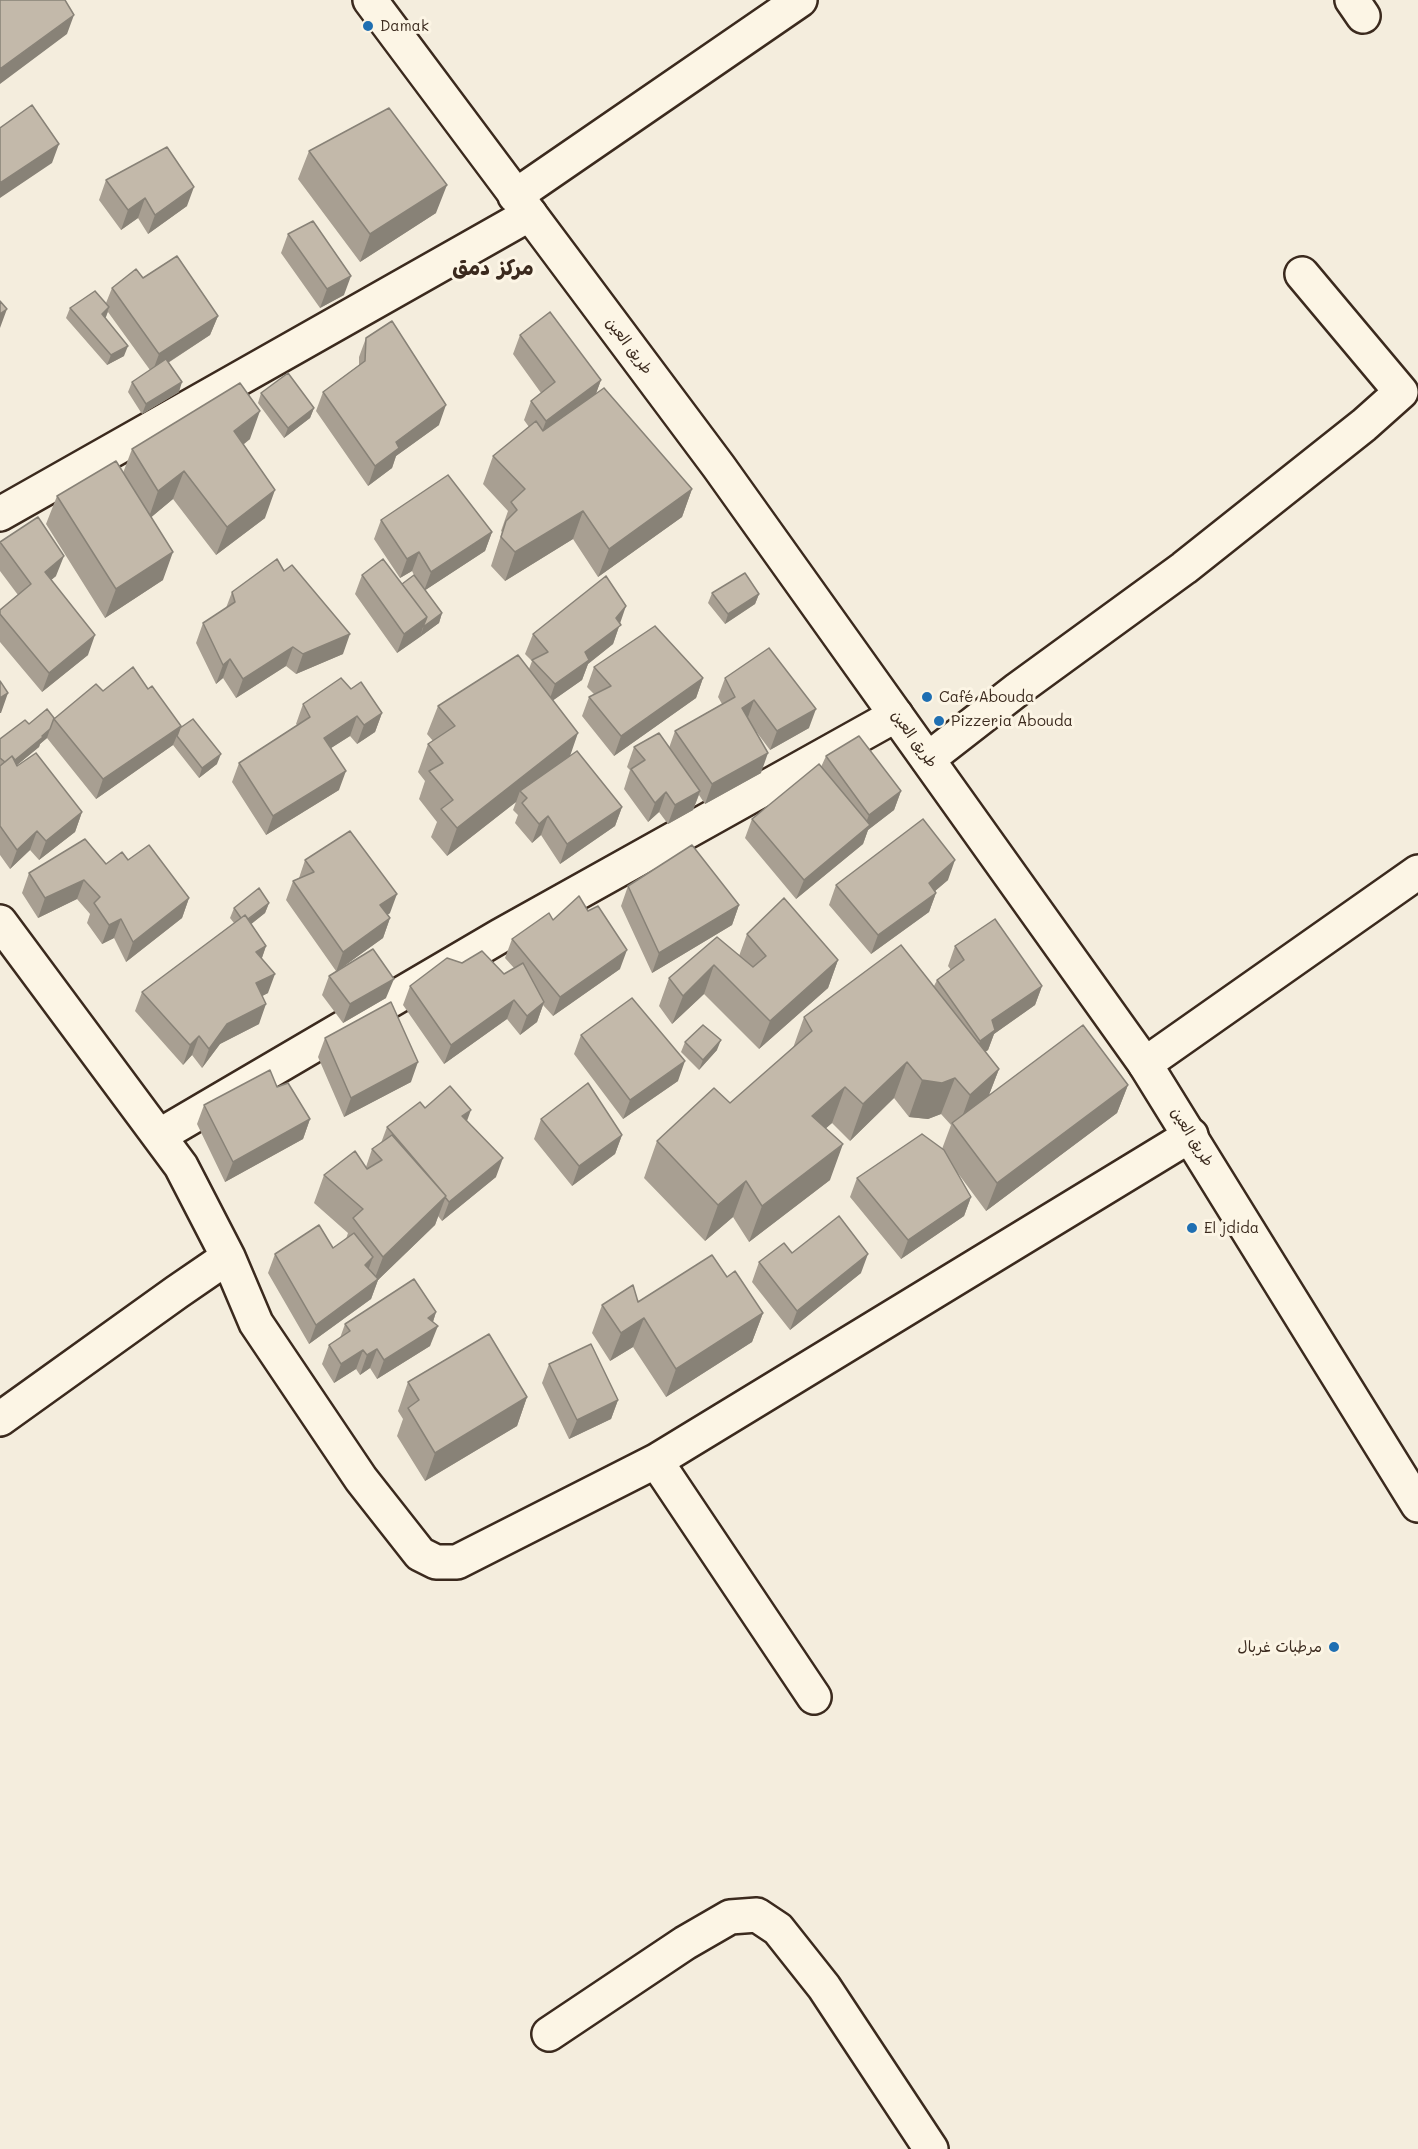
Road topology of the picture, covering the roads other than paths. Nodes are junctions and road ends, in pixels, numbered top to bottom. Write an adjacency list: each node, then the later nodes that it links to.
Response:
1 (370, 0): 3 (street, طريق العين)
2 (800, 0): 3 (street)
3 (523, 205): 5 (street); 6 (street, طريق العين)
4 (1302, 274): 7 (street)
5 (0, 514)
6 (896, 715): 7 (street, طريق العين); 12 (street)
7 (928, 759): 10 (street, طريق العين)
8 (1418, 872): 10 (street)
9 (0, 922): 12 (street)
10 (1145, 1064): 11 (street, طريق العين)
11 (1191, 1135): 15 (street); 16 (street, طريق العين)
12 (159, 1136): 13 (street)
13 (228, 1257): 14 (street); 15 (street)
14 (0, 1419)
15 (656, 1461): 17 (street)
16 (1418, 1505)
17 (814, 1697)
18 (549, 2034): 19 (street)
19 (931, 2149)

